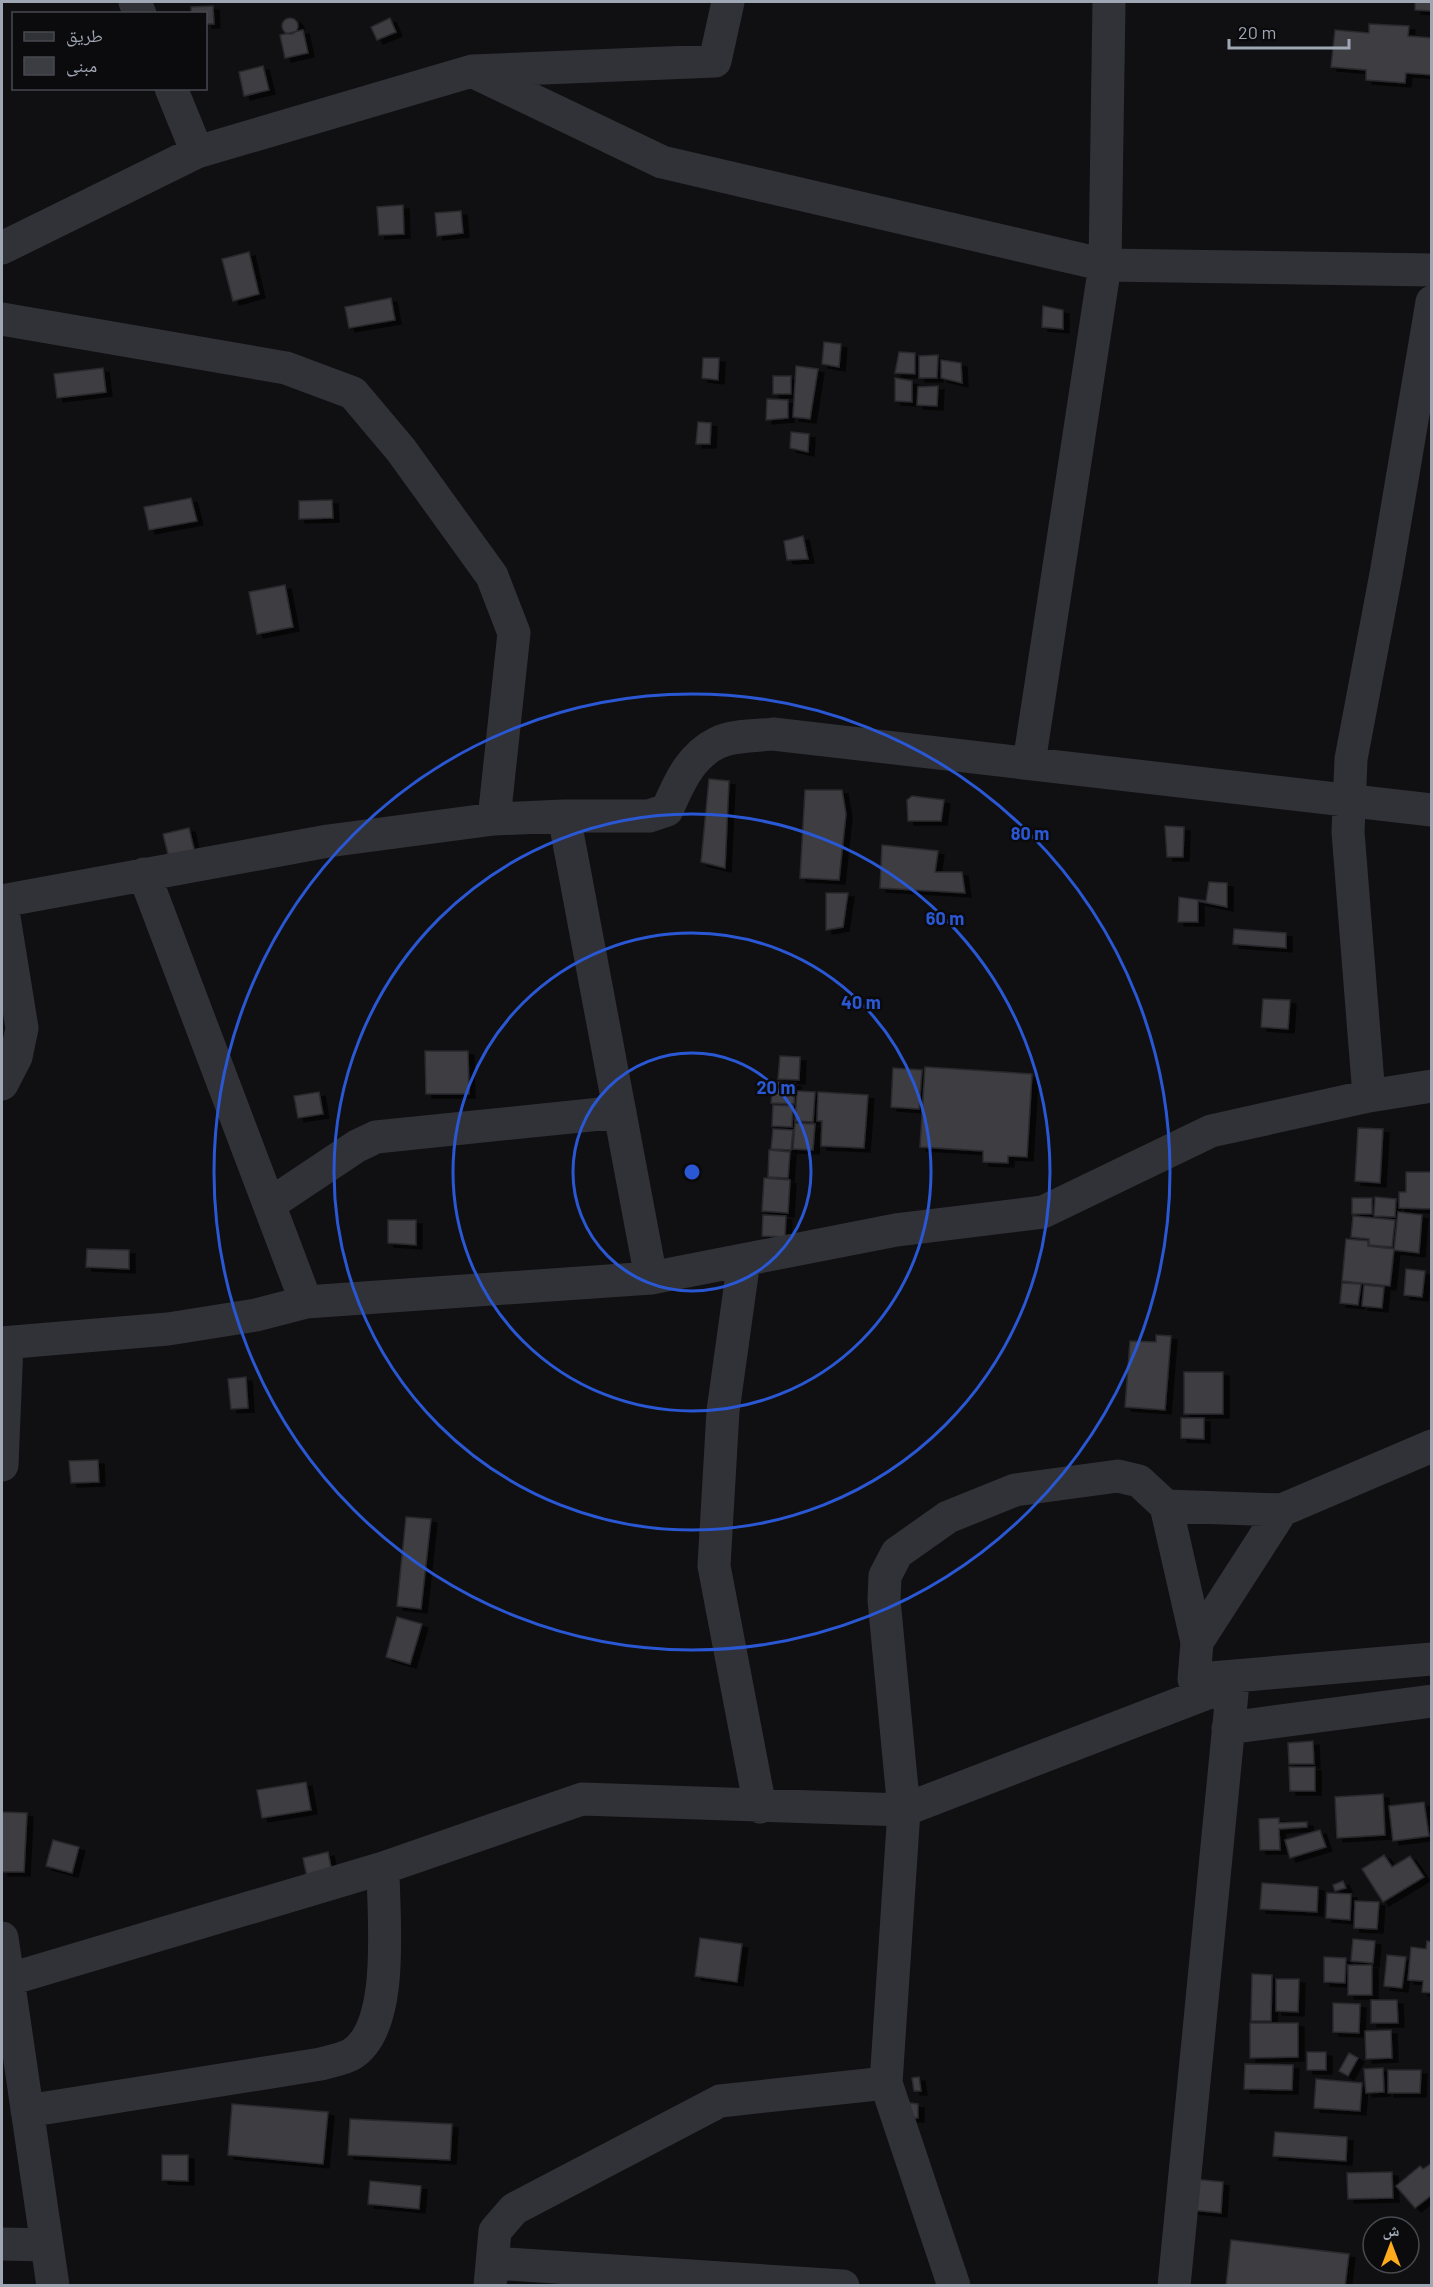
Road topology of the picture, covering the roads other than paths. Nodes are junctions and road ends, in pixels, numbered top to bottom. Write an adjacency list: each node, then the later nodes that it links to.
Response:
1 (728, 2): 3 (street)
2 (1109, 2): 7 (street)
3 (472, 71): 5 (street); 7 (street)
4 (172, 90): 5 (street)
5 (197, 152): 6 (street)
6 (2, 248)
7 (1105, 265): 8 (street); 11 (street)
8 (1431, 270)
9 (1431, 302): 12 (street)
10 (2, 319): 15 (street)
11 (1029, 763): 12 (street); 14 (street)
12 (1349, 801): 13 (street); 20 (street)
13 (1431, 810)
14 (564, 816): 15 (street); 21 (street)
15 (494, 819): 16 (street)
16 (144, 874): 17 (street); 22 (street)
17 (2, 903): 18 (street)
18 (2, 1084)
19 (1431, 1086): 20 (street)
20 (1369, 1096): 23 (street)
21 (620, 1112): 22 (street); 24 (street)
22 (270, 1204): 25 (street)
23 (744, 1260): 24 (street); 37 (street)
24 (651, 1278): 25 (street)
25 (306, 1302): 26 (street)
26 (4, 1343): 28 (street)
27 (1431, 1446): 30 (street)
28 (2, 1465)
29 (1166, 1506): 30 (street); 31 (street); 38 (street)
30 (1282, 1510): 31 (street)
31 (1197, 1642): 33 (street)
32 (1431, 1659): 33 (street)
33 (1194, 1679): 34 (street)
34 (1233, 1683): 36 (street); 38 (street)
35 (1431, 1701): 36 (street)
36 (1228, 1728): 50 (street)
37 (760, 1807): 38 (street); 39 (street)
38 (904, 1810): 42 (street)
39 (383, 1868): 41 (street); 43 (street)
40 (2, 1938): 41 (street)
41 (7, 1980): 43 (street)
42 (886, 2083): 46 (street); 49 (street)
43 (17, 2093): 45 (street)
44 (2, 2244): 45 (street)
45 (47, 2245): 47 (street)
46 (492, 2274): 48 (street)
47 (53, 2286)
48 (843, 2286)
49 (954, 2286)
50 (1174, 2286)

